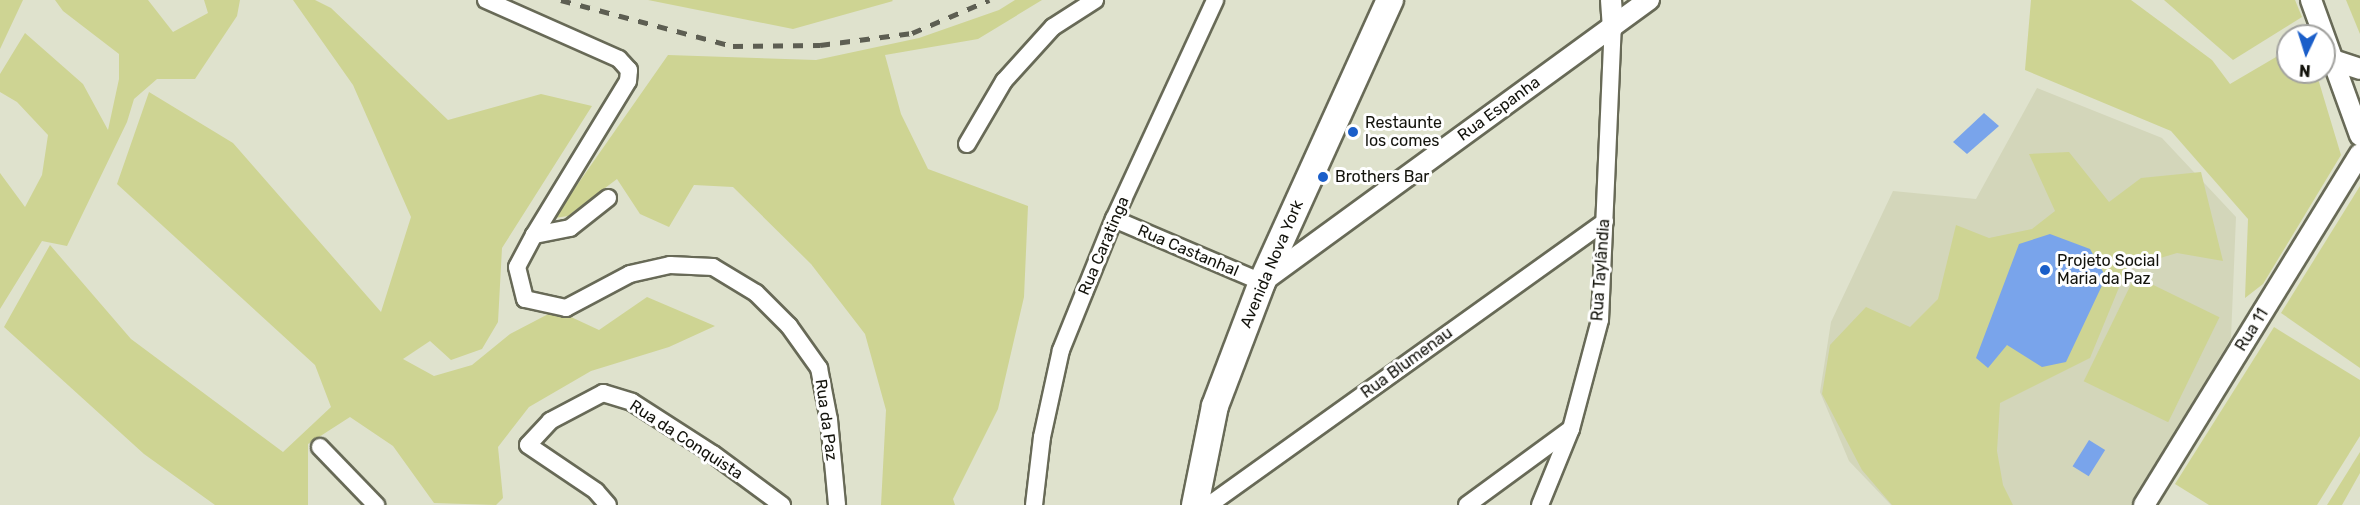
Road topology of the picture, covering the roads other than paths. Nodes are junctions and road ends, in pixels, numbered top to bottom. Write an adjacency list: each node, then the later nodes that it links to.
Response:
1 (486, 0): 19 (street)
2 (1095, 0): 14 (street)
3 (1215, 0): 17 (street, Rua Caratinga)
4 (1390, 0): 20 (main road, Avenida Nova York)
5 (1611, 0): 9 (street)
6 (1649, 0): 9 (street, Rua Espanha)
7 (2311, 0): 8 (street)
8 (2320, 24)
9 (1613, 27): 18 (street, Rua Taylândia); 20 (street, Rua Espanha)
10 (2336, 61): 12 (street)
11 (2336, 68): 13 (street)
12 (2360, 69)
13 (2360, 135)
14 (967, 144)
15 (2360, 154): 23 (street, Rua 11)
16 (608, 198): 19 (street)
17 (1114, 219): 20 (street, Rua Castanhal); 28 (street, Rua Caratinga)
18 (1605, 221): 21 (street, Rua Taylândia); 30 (street, Rua Blumenau)
19 (534, 235): 27 (street, Rua da Paz)
20 (1262, 282): 29 (main road, Avenida Nova York)
21 (1571, 429): 31 (street); 32 (street, Rua Taylândia)
22 (320, 447): 24 (street)
23 (2157, 482): 33 (street, Rua 11); 34 (street)
24 (376, 505)
25 (608, 505): 26 (street, Rua da Conquista)
26 (782, 505)
27 (837, 505)
28 (1034, 505)
29 (1195, 505)
30 (1209, 505)
31 (1467, 505)
32 (1540, 505)
33 (2144, 505)
34 (2165, 505)

